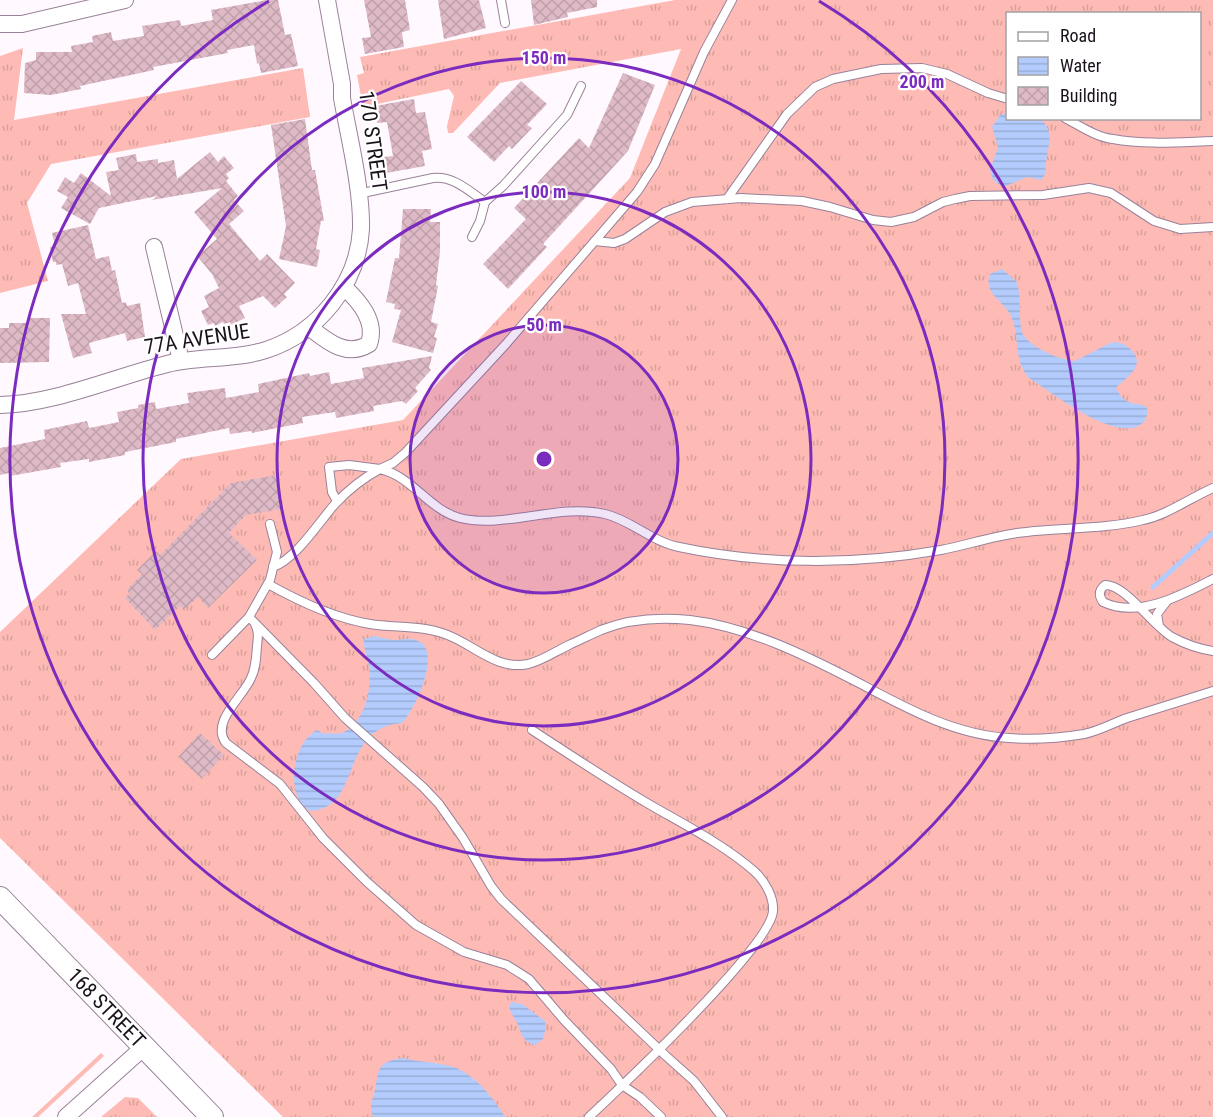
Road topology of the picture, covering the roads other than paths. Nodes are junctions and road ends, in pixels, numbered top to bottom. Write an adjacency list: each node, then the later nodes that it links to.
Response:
1 (125, 0): 6 (street)
2 (327, 0): 11 (street, 170 STREET)
3 (501, 0): 5 (lane)
4 (732, 0): 16 (lane)
5 (505, 23)
6 (0, 24)
7 (581, 86): 13 (lane)
8 (1006, 98): 12 (lane)
9 (1069, 120): 10 (lane)
10 (1213, 141)
11 (358, 194): 13 (lane); 18 (street, 170 STREET)
12 (727, 199): 14 (lane); 16 (lane)
13 (485, 202): 15 (lane)
14 (1213, 227)
15 (472, 237)
16 (595, 241): 22 (lane)
17 (154, 247): 20 (street)
18 (344, 287): 19 (street, 77A AVENUE); 19 (street)
19 (309, 327): 20 (street, 77A AVENUE)
20 (181, 361): 21 (street, 77A AVENUE)
21 (0, 405)
22 (380, 469): 23 (lane); 24 (lane); 24 (lane)
23 (1213, 488)
24 (338, 501): 26 (lane)
25 (270, 524): 26 (lane)
26 (273, 567): 28 (lane)
27 (1213, 579): 29 (lane)
28 (268, 584): 30 (lane); 34 (lane)
29 (1167, 601): 31 (lane); 31 (lane)
30 (252, 620): 33 (lane); 38 (lane); 39 (lane)
31 (1159, 627): 32 (lane)
32 (1212, 652)
33 (212, 655)
34 (1213, 691)
35 (532, 730): 38 (lane)
36 (0, 898): 37 (main road, 168 STREET)
37 (144, 1047): 40 (street); 41 (main road, 168 STREET)
38 (659, 1049): 39 (lane); 44 (lane)
39 (622, 1085): 42 (lane); 43 (lane)
40 (66, 1117)
41 (212, 1117)
42 (589, 1117)
43 (661, 1117)
44 (722, 1117)

